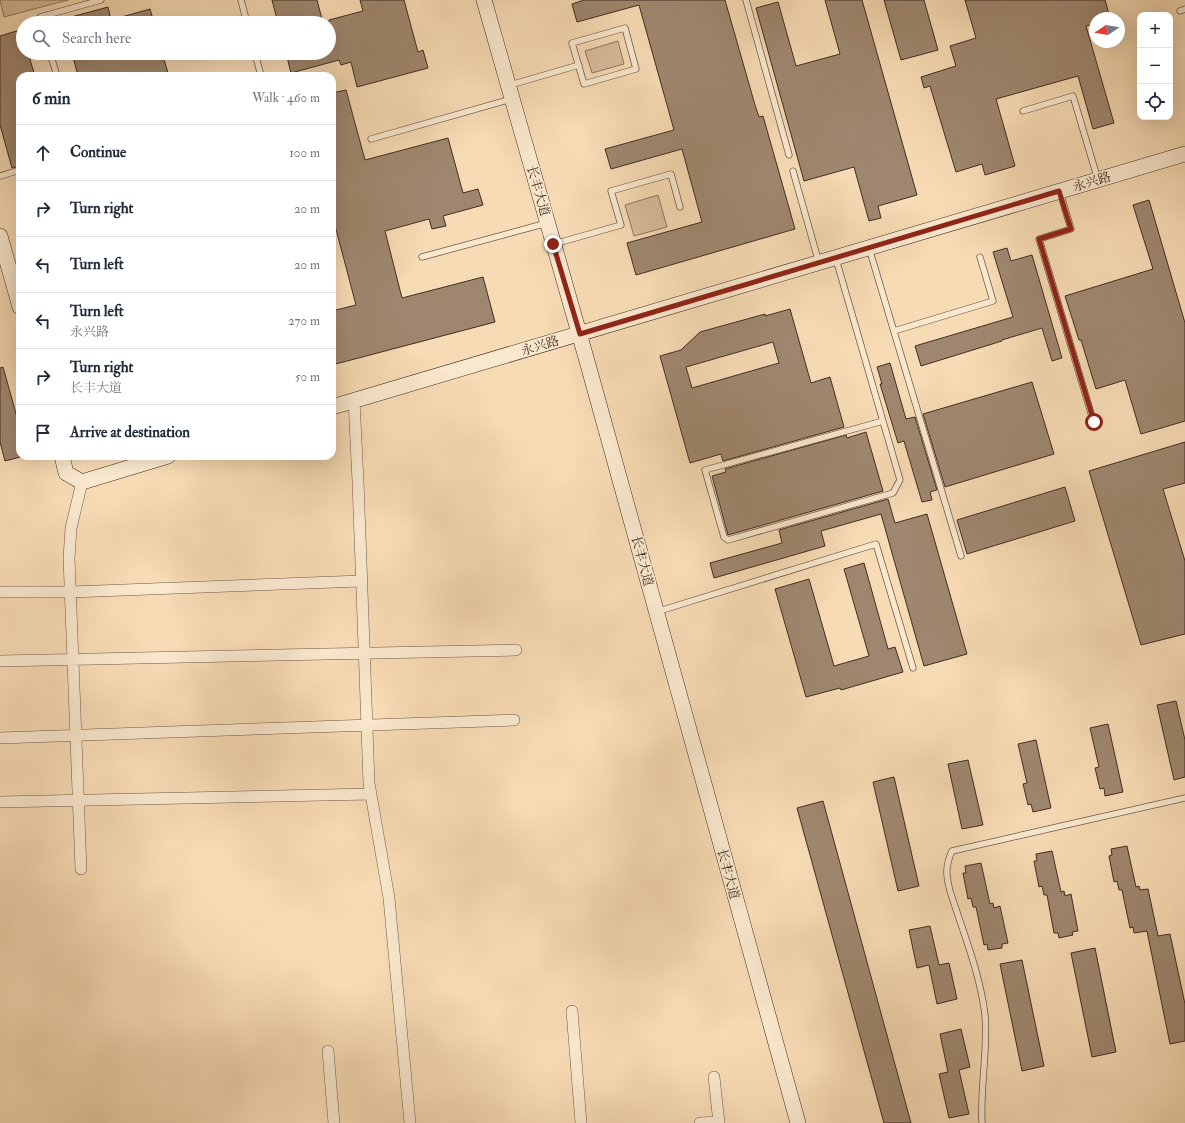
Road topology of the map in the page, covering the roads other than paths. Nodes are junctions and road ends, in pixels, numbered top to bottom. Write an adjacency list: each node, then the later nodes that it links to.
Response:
1 (100, 0): 5 (lane)
2 (241, 0): 6 (lane)
3 (484, 0): 12 (main road, 长丰大道)
4 (746, 0): 16 (lane)
5 (44, 16)
6 (245, 16)
7 (52, 60): 10 (lane)
8 (257, 60): 11 (lane)
9 (579, 65): 9 (lane); 12 (lane)
10 (56, 72)
11 (260, 72)
12 (510, 92): 14 (lane); 23 (main road, 长丰大道)
13 (1023, 110): 20 (lane)
14 (371, 139)
15 (1185, 154): 20 (main road, 永兴路)
16 (789, 155)
17 (16, 171): 19 (lane)
18 (794, 171): 30 (lane)
19 (0, 176)
20 (1098, 180): 21 (main road, 永兴路)
21 (1059, 191): 26 (main road, 永兴路); 37 (lane)
22 (680, 207): 25 (lane)
23 (548, 223): 25 (main road, 长丰大道); 27 (lane)
24 (0, 236): 31 (main road)
25 (553, 244): 33 (main road, 长丰大道)
26 (869, 248): 29 (main road, 永兴路); 32 (lane)
27 (422, 257)
28 (980, 257): 32 (lane)
29 (836, 258): 30 (main road, 永兴路); 36 (lane)
30 (819, 263): 33 (main road, 永兴路)
31 (16, 293)
32 (894, 331): 41 (lane)
33 (580, 334): 34 (main road, 永兴路); 45 (main road, 长丰大道)
34 (354, 401): 35 (main road, 永兴路); 42 (street)
35 (336, 406)
36 (883, 421): 36 (lane)
37 (1094, 422)
38 (63, 460): 40 (main road)
39 (146, 460): 40 (main road)
40 (82, 482): 44 (street)
41 (961, 556)
42 (361, 581): 44 (street); 47 (street)
43 (0, 592): 44 (street)
44 (71, 592): 48 (street)
45 (656, 612): 50 (lane); 68 (main road, 长丰大道)
46 (516, 650): 47 (street)
47 (364, 653): 48 (street); 52 (street)
48 (74, 660): 49 (street); 53 (street)
49 (0, 661)
50 (913, 668)
51 (514, 720): 52 (street)
52 (367, 725): 53 (street); 55 (street)
53 (76, 735): 54 (street); 57 (street)
54 (0, 738)
55 (370, 794): 57 (street); 65 (street)
56 (1185, 798): 69 (lane)
57 (79, 800): 58 (street); 59 (street)
58 (0, 802)
59 (81, 869)
60 (572, 1011): 66 (street)
61 (328, 1051): 64 (street)
62 (714, 1077): 63 (street)
63 (719, 1122): 67 (street)
64 (334, 1123)
65 (410, 1123)
66 (581, 1123)
67 (700, 1123)
68 (798, 1123)
69 (982, 1123)

